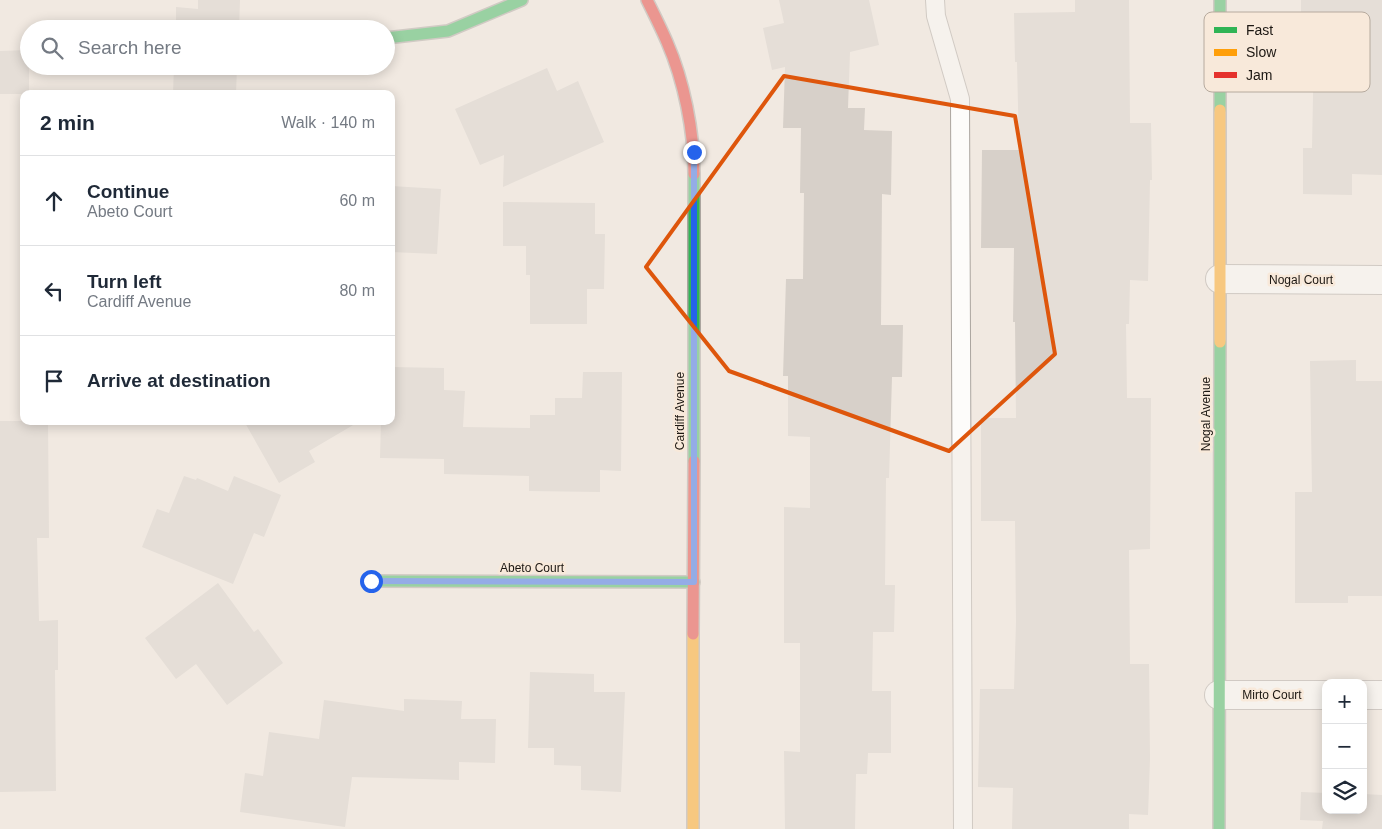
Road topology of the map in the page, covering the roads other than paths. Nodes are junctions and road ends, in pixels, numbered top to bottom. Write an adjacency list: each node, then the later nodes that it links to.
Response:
1 (522, 0): 4 (street)
2 (647, 0): 9 (street, Cardiff Avenue)
3 (935, 0): 15 (lane)
4 (395, 37)
5 (1220, 92): 6 (street, Nogal Avenue)
6 (1220, 279): 7 (street, Nogal Court); 10 (street, Nogal Avenue)
7 (1382, 280)
8 (371, 581): 9 (street, Abeto Court)
9 (694, 582): 14 (street, Cardiff Avenue)
10 (1219, 695): 11 (street, Mirto Court); 16 (street, Nogal Avenue)
11 (1322, 695)
12 (1367, 695): 13 (street)
13 (1382, 695)
14 (693, 829)
15 (963, 829)
16 (1219, 829)

